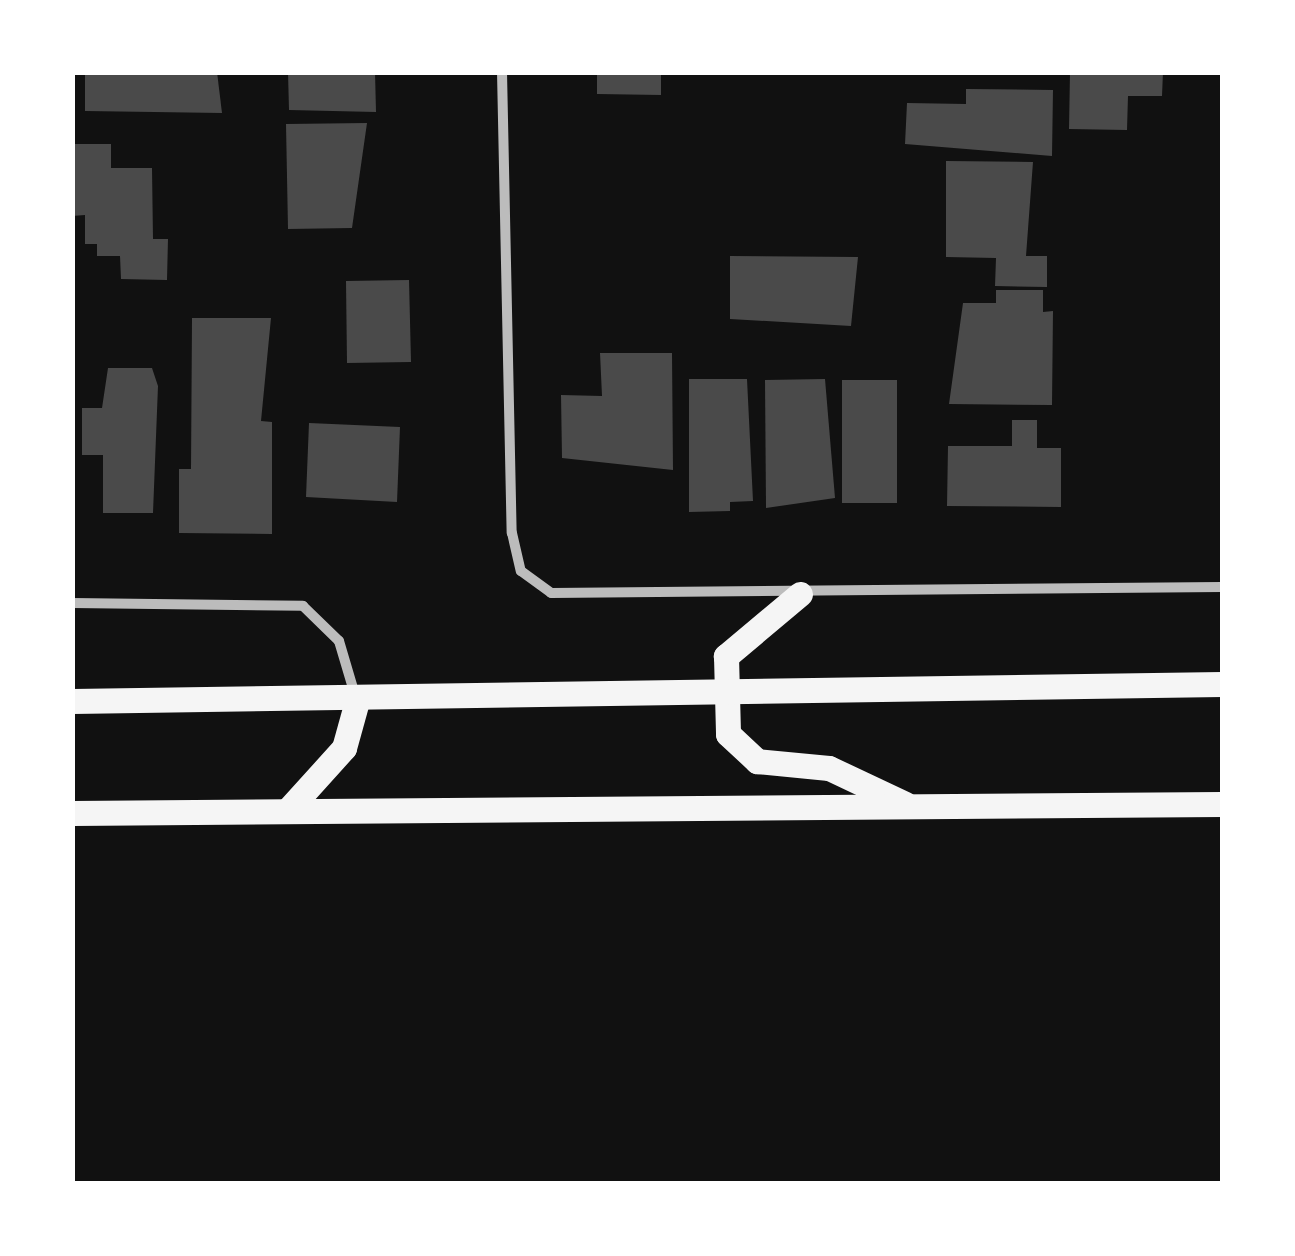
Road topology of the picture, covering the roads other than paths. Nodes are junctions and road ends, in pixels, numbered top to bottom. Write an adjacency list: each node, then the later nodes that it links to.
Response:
1 (502, 72): 3 (street)
2 (1222, 587): 3 (street)
3 (800, 594): 6 (main road)
4 (72, 604): 8 (street)
5 (1222, 684): 6 (main road)
6 (721, 694): 8 (main road); 10 (main road)
7 (72, 701): 8 (main road)
8 (356, 701): 11 (main road)
9 (1222, 804): 10 (main road)
10 (910, 806): 11 (main road)
11 (288, 812): 12 (main road)
12 (72, 813)

